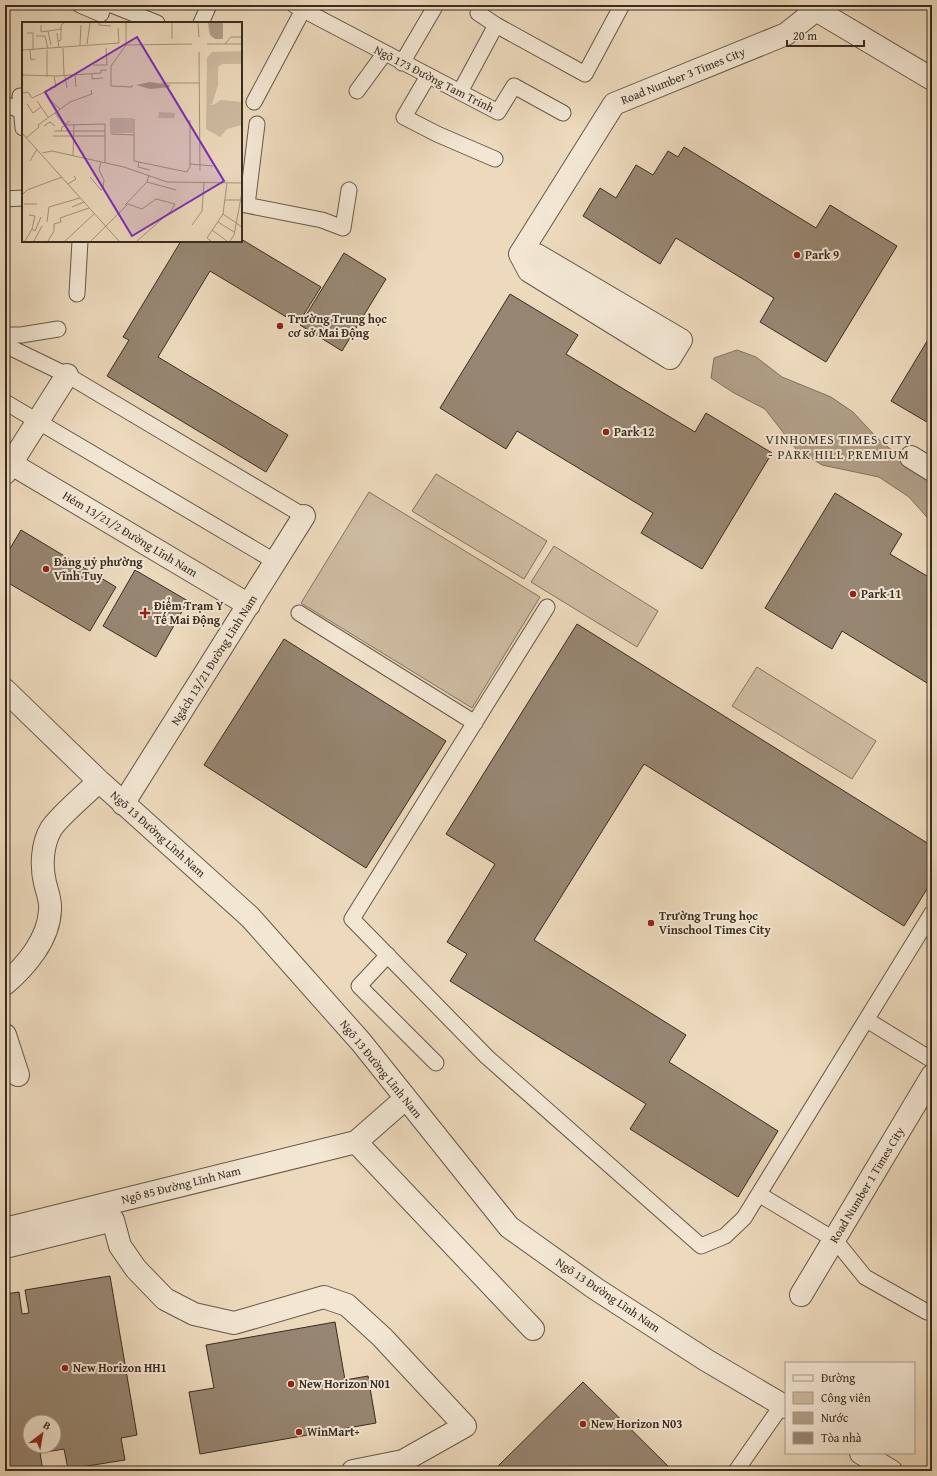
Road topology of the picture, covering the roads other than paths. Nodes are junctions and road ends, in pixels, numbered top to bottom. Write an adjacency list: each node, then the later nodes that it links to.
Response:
1 (80, 5): 2 (lane)
2 (104, 5)
3 (112, 5): 10 (lane)
4 (208, 5): 11 (lane)
5 (436, 5): 14 (lane)
6 (622, 5): 12 (lane)
7 (298, 7): 13 (lane, Ngõ 173 Đường Tam Trinh); 20 (lane)
8 (817, 7): 16 (street); 32 (street, Road Number 3 Times City)
9 (478, 13): 12 (lane)
10 (154, 22)
11 (202, 22)
12 (496, 25): 18 (lane)
13 (384, 54): 14 (lane, Ngõ 173 Đường Tam Trinh); 17 (lane)
14 (402, 63): 15 (lane, Ngõ 173 Đường Tam Trinh)
15 (428, 76): 18 (lane, Ngõ 173 Đường Tam Trinh); 26 (lane)
16 (932, 79)
17 (357, 91)
18 (460, 92): 23 (lane, Ngõ 173 Đường Tam Trinh)
19 (22, 96): 22 (lane)
20 (254, 102)
21 (5, 104): 22 (lane)
22 (21, 111): 24 (lane)
23 (563, 113)
24 (22, 120)
25 (257, 124): 30 (lane)
26 (495, 159)
27 (349, 190): 30 (lane)
28 (22, 198): 29 (lane)
29 (5, 199)
30 (244, 205)
31 (80, 242): 33 (lane)
32 (520, 254): 32 (street)
33 (77, 294)
34 (58, 329): 35 (lane)
35 (5, 335)
36 (5, 345): 37 (lane)
37 (67, 375): 39 (street); 43 (lane)
38 (5, 402): 39 (lane)
39 (38, 423): 41 (street); 44 (lane)
40 (911, 457): 42 (street)
41 (7, 465): 45 (street, Hẻm 13/21/2 Đường Lĩnh Nam)
42 (932, 470)
43 (304, 516): 44 (street, Ngách 13/21 Đường Lĩnh Nam)
44 (276, 562): 45 (street, Ngách 13/21 Đường Lĩnh Nam)
45 (249, 605): 51 (street, Ngách 13/21 Đường Lĩnh Nam)
46 (547, 606): 49 (lane)
47 (299, 613): 49 (lane)
48 (5, 690): 50 (street, Ngõ 13 Đường Lĩnh Nam)
49 (475, 723): 53 (lane)
50 (99, 781): 51 (street, Ngõ 13 Đường Lĩnh Nam); 54 (street)
51 (123, 804): 61 (street, Ngõ 13 Đường Lĩnh Nam)
52 (932, 913): 55 (lane)
53 (388, 956): 58 (lane); 63 (lane)
54 (5, 984)
55 (867, 1020): 57 (lane); 63 (lane)
56 (5, 1035): 59 (street)
57 (932, 1060)
58 (436, 1063)
59 (18, 1075)
60 (932, 1076): 65 (street, Road Number 1 Times City)
61 (405, 1099): 62 (street, Ngõ 85 Đường Lĩnh Nam); 70 (street, Ngõ 13 Đường Lĩnh Nam)
62 (356, 1142): 64 (street, Ngõ 85 Đường Lĩnh Nam); 69 (street)
63 (760, 1195): 65 (lane)
64 (5, 1229)
65 (835, 1240): 67 (street, Road Number 1 Times City); 68 (lane)
66 (5, 1247): 72 (street)
67 (801, 1295)
68 (927, 1312)
69 (533, 1328)
70 (784, 1406): 73 (lane)
71 (863, 1454): 74 (street)
72 (353, 1471)
73 (736, 1471)
74 (891, 1471)

